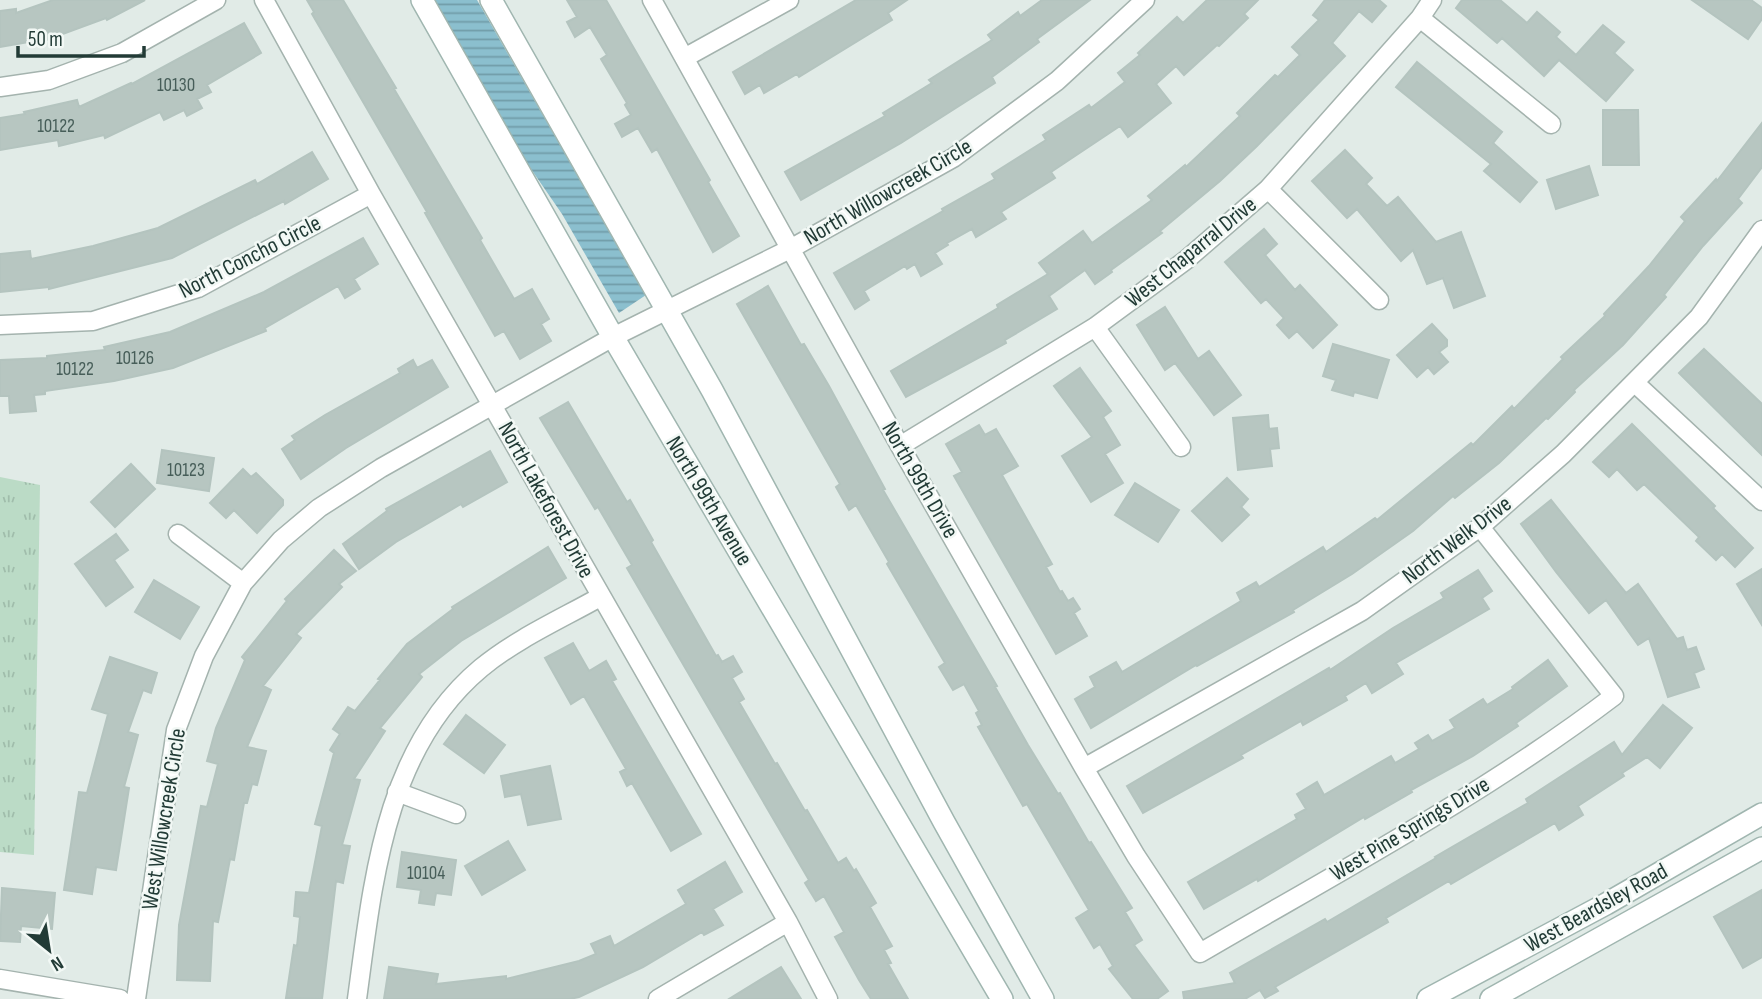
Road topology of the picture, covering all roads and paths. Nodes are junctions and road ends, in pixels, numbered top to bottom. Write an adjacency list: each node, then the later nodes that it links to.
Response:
1 (216, 0): 11 (street)
2 (264, 0): 14 (street, North Lakeforest Drive)
3 (422, 0): 22 (main road, North 99th Avenue)
4 (491, 0): 18 (main road)
5 (652, 0): 10 (street, North 99th Drive)
6 (789, 0): 10 (street)
7 (1145, 0): 16 (street, North Willowcreek Circle)
8 (1432, 0): 9 (street, West Chaparral Drive)
9 (1420, 18): 12 (street); 13 (street, West Chaparral Drive)
10 (686, 57): 16 (street, North 99th Drive)
11 (0, 87)
12 (1551, 124)
13 (1268, 189): 17 (street); 21 (street, West Chaparral Drive)
14 (371, 194): 20 (street, North Concho Circle); 24 (street, North Lakeforest Drive)
15 (1762, 230): 23 (street, North Welk Drive)
16 (790, 249): 18 (street, North Willowcreek Circle); 25 (street, North 99th Drive)
17 (1379, 300)
18 (668, 312): 19 (street, North Willowcreek Circle); 48 (main road)
19 (641, 325): 22 (street, West Willowcreek Circle)
20 (0, 326)
21 (1095, 327): 25 (street, West Chaparral Drive); 26 (street)
22 (613, 337): 24 (street, West Willowcreek Circle); 47 (main road, North 99th Avenue)
23 (1635, 383): 27 (street); 28 (street, North Welk Drive)
24 (493, 406): 30 (street, West Willowcreek Circle); 31 (street, North Lakeforest Drive)
25 (900, 446): 32 (street, North 99th Drive)
26 (1181, 447)
27 (1762, 501)
28 (1480, 527): 32 (street, North Welk Drive); 40 (street, West Pine Springs Drive)
29 (178, 534): 30 (street)
30 (243, 583): 43 (street, West Willowcreek Circle)
31 (600, 597): 33 (street); 38 (street, North Lakeforest Drive)
32 (1084, 768): 40 (street, North 99th Drive)
33 (397, 792): 34 (street); 44 (street)
34 (456, 814)
35 (1762, 814): 37 (main road, West Beardsley Road)
36 (1762, 848): 39 (main road, West Beardsley Road)
37 (1606, 904): 39 (main road); 49 (main road, West Beardsley Road)
38 (788, 922): 45 (street); 46 (street, North Lakeforest Drive)
39 (1621, 927): 50 (main road, West Beardsley Road)
40 (1200, 953)
41 (0, 979): 42 (street)
42 (120, 999)
43 (136, 999)
44 (357, 999)
45 (658, 999)
46 (828, 999)
47 (1002, 999)
48 (1043, 999)
49 (1428, 999)
50 (1491, 999)

